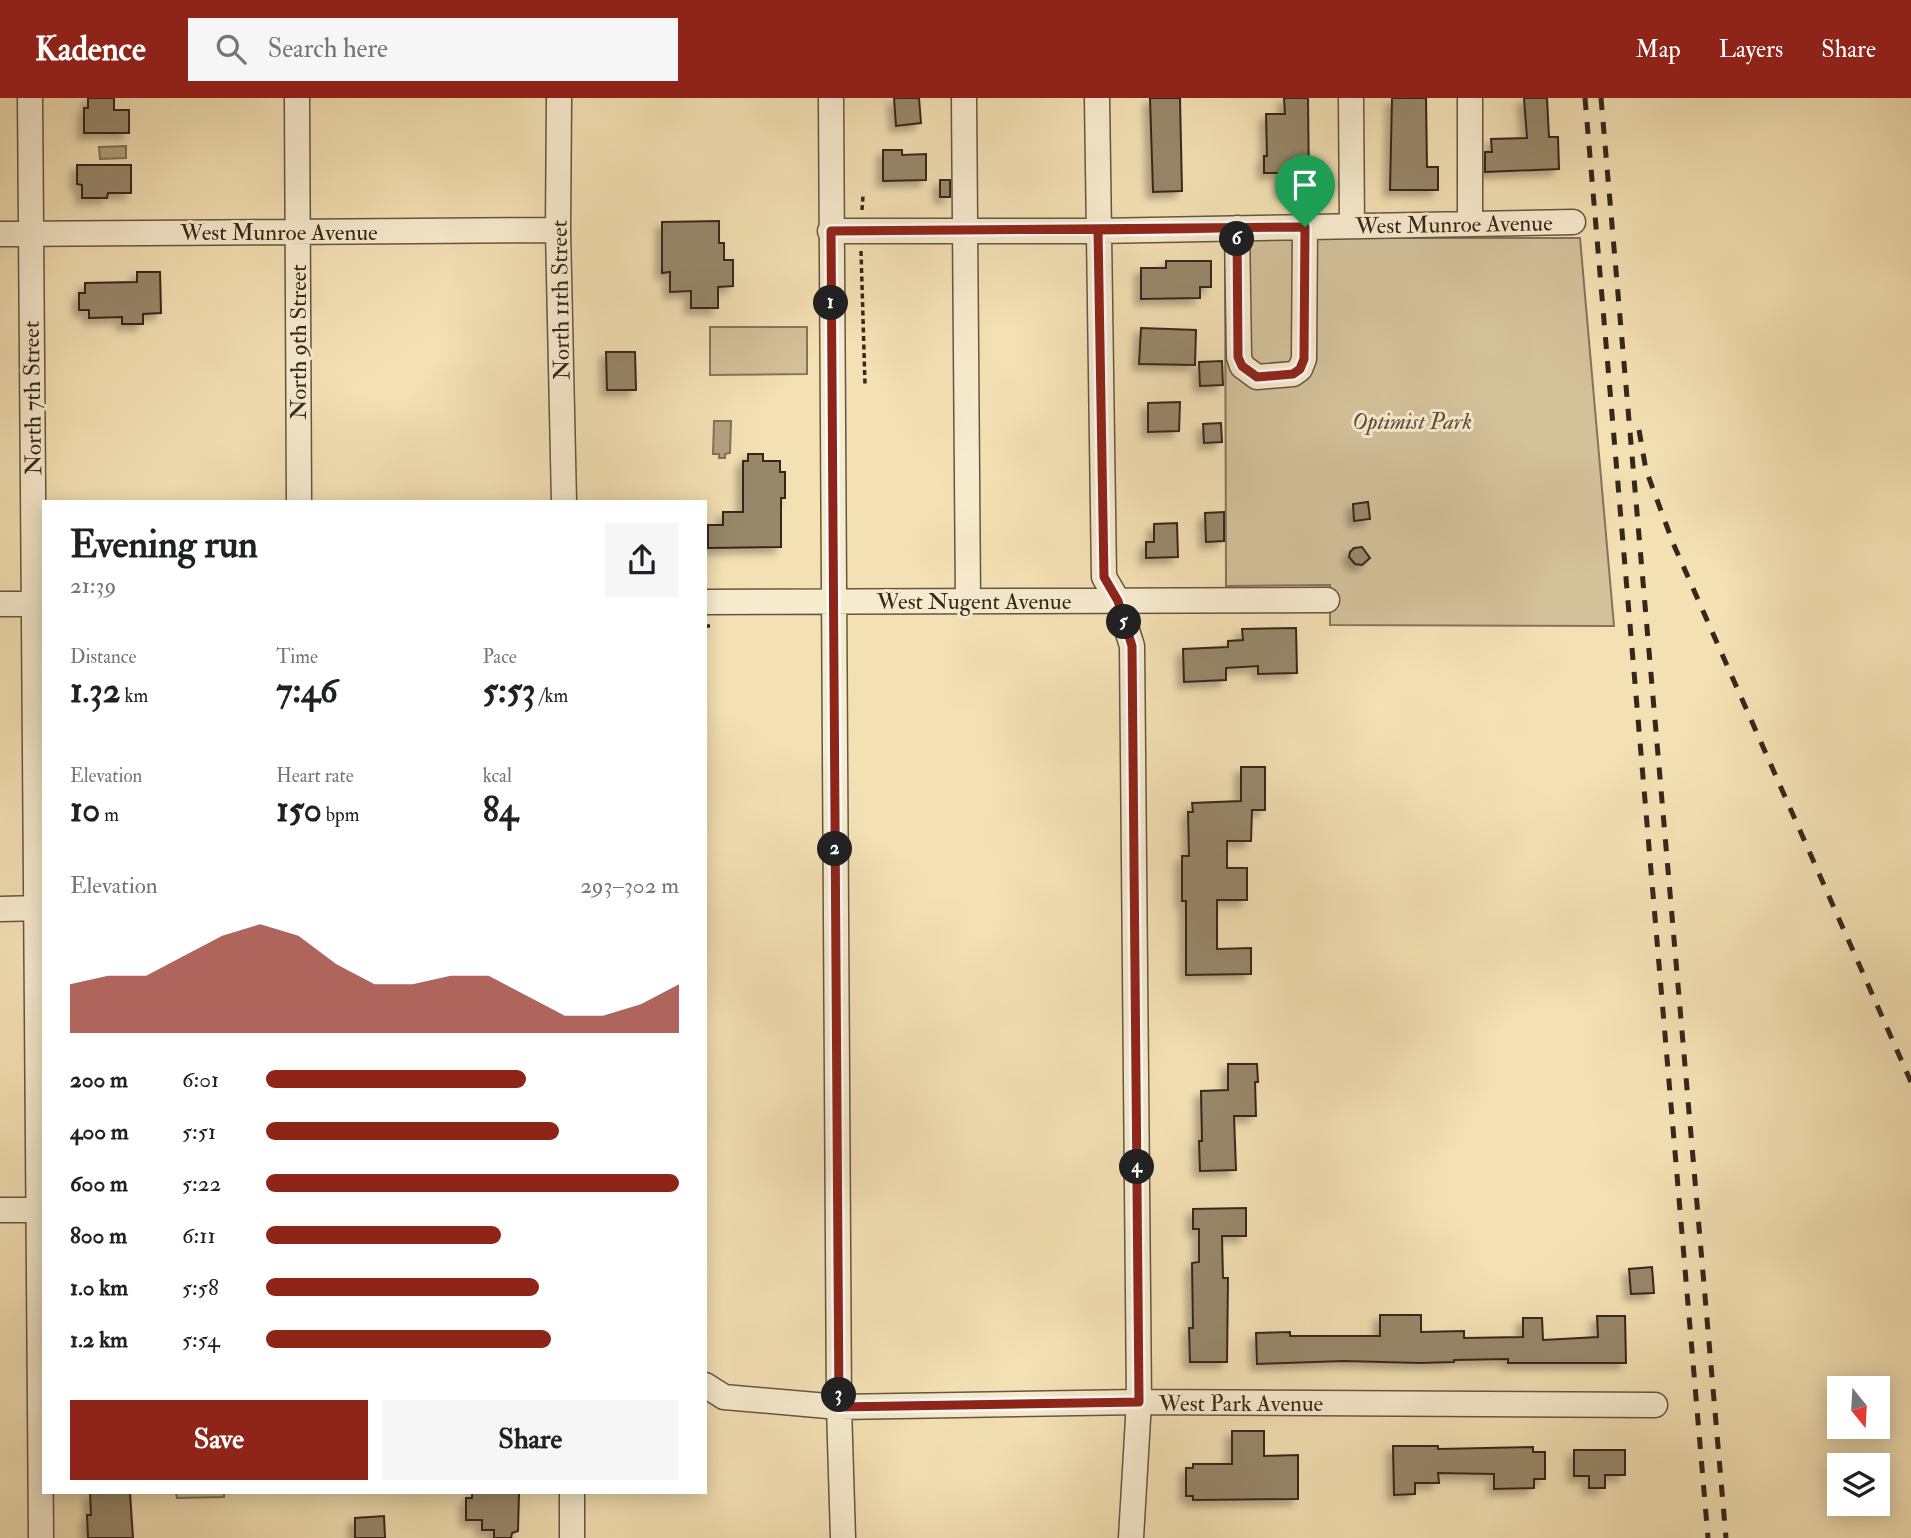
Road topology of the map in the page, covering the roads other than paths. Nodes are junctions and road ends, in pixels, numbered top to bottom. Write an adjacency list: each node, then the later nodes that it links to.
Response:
1 (30, 98): 20 (street, North 7th Street)
2 (297, 98): 18 (street, North 9th Street)
3 (559, 98): 14 (street, North 11th Street)
4 (831, 98): 16 (street)
5 (964, 98): 17 (street)
6 (1097, 98): 15 (street)
7 (1351, 98): 11 (street)
8 (1470, 98): 10 (street)
9 (1573, 222): 10 (street, West Munroe Avenue)
10 (1470, 224): 11 (street, West Munroe Avenue)
11 (1352, 226): 12 (street, West Munroe Avenue)
12 (1305, 227): 13 (street, West Munroe Avenue); 13 (street)
13 (1237, 228): 15 (street, West Munroe Avenue)
14 (558, 230): 18 (street, West Munroe Avenue); 22 (street, North 11th Street)
15 (1098, 230): 17 (street, West Munroe Avenue); 26 (street)
16 (831, 231): 17 (street, West Munroe Avenue); 24 (street)
17 (966, 231): 25 (street)
18 (298, 232): 20 (street, West Munroe Avenue); 21 (street, North 9th Street)
19 (0, 234): 20 (street, West Munroe Avenue)
20 (29, 234): 29 (street, North 7th Street)
21 (299, 500)
22 (564, 500)
23 (1327, 600): 26 (street, West Nugent Avenue)
24 (834, 601): 25 (street, West Nugent Avenue); 27 (street, West Nugent Avenue); 37 (street)
25 (968, 601): 26 (street, West Nugent Avenue)
26 (1118, 601): 35 (street)
27 (707, 602)
28 (0, 604): 29 (street)
29 (39, 604): 30 (street, North 7th Street)
30 (41, 908): 31 (street); 33 (street, North 7th Street)
31 (0, 909)
32 (0, 1210): 33 (street)
33 (40, 1210): 39 (street, North 7th Street)
34 (707, 1386): 37 (street, West Park Avenue)
35 (1139, 1402): 36 (street, West Park Avenue); 37 (street, West Park Avenue); 42 (street)
36 (1655, 1405)
37 (839, 1407): 41 (street)
38 (572, 1494): 40 (street)
39 (41, 1538)
40 (572, 1538)
41 (843, 1538)
42 (1131, 1538)

